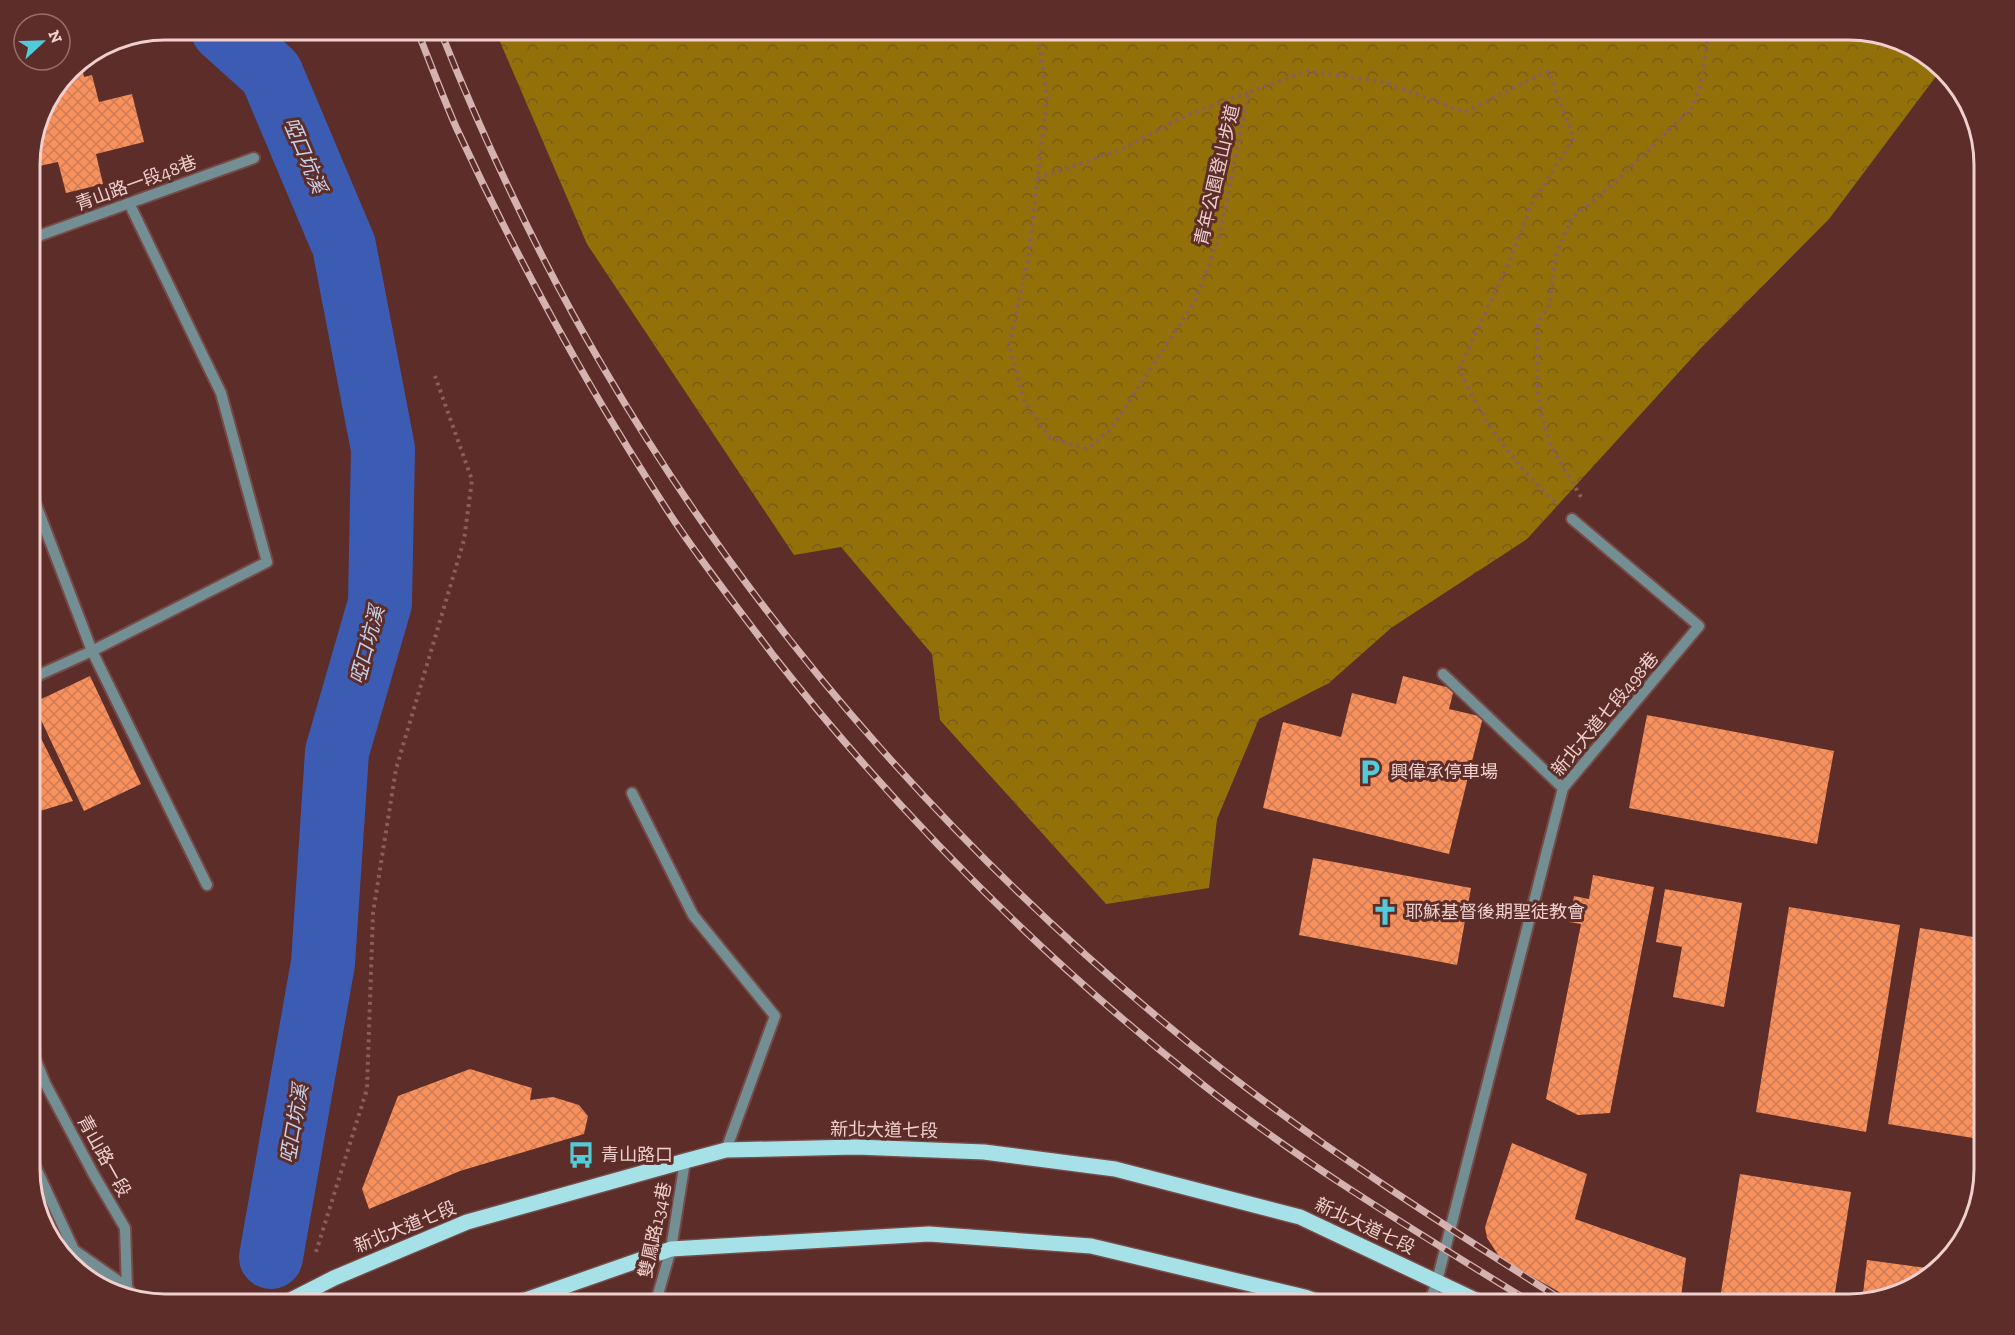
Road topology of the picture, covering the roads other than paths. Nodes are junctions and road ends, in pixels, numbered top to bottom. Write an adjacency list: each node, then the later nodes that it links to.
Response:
1 (254, 158): 2 (street, 青山路一段48巷)
2 (129, 203): 3 (street, 青山路一段48巷); 6 (street)
3 (41, 235)
4 (41, 518): 6 (street)
5 (1572, 519): 9 (street, 新北大道七段498巷)
6 (92, 651): 7 (street); 11 (street)
7 (41, 674)
8 (1443, 674): 9 (street)
9 (1563, 788): 17 (street, 新北大道七段498巷)
10 (632, 793): 13 (street)
11 (207, 885)
12 (41, 1073): 19 (street, 青山路一段)
13 (726, 1150): 14 (main road, 新北大道七段); 17 (main road, 新北大道七段)
14 (685, 1161): 16 (street, 雙鳳路134巷); 20 (main road, 新北大道七段)
15 (41, 1179): 18 (street, 青山路一段)
16 (671, 1249): 21 (main road); 22 (street, 雙鳳路134巷); 23 (main road)
17 (1437, 1281): 24 (street, 新北大道七段498巷); 25 (main road, 新北大道七段)
18 (124, 1287)
19 (129, 1289)
20 (303, 1294)
21 (542, 1294)
22 (658, 1294)
23 (1292, 1294)
24 (1433, 1294)
25 (1464, 1294)

